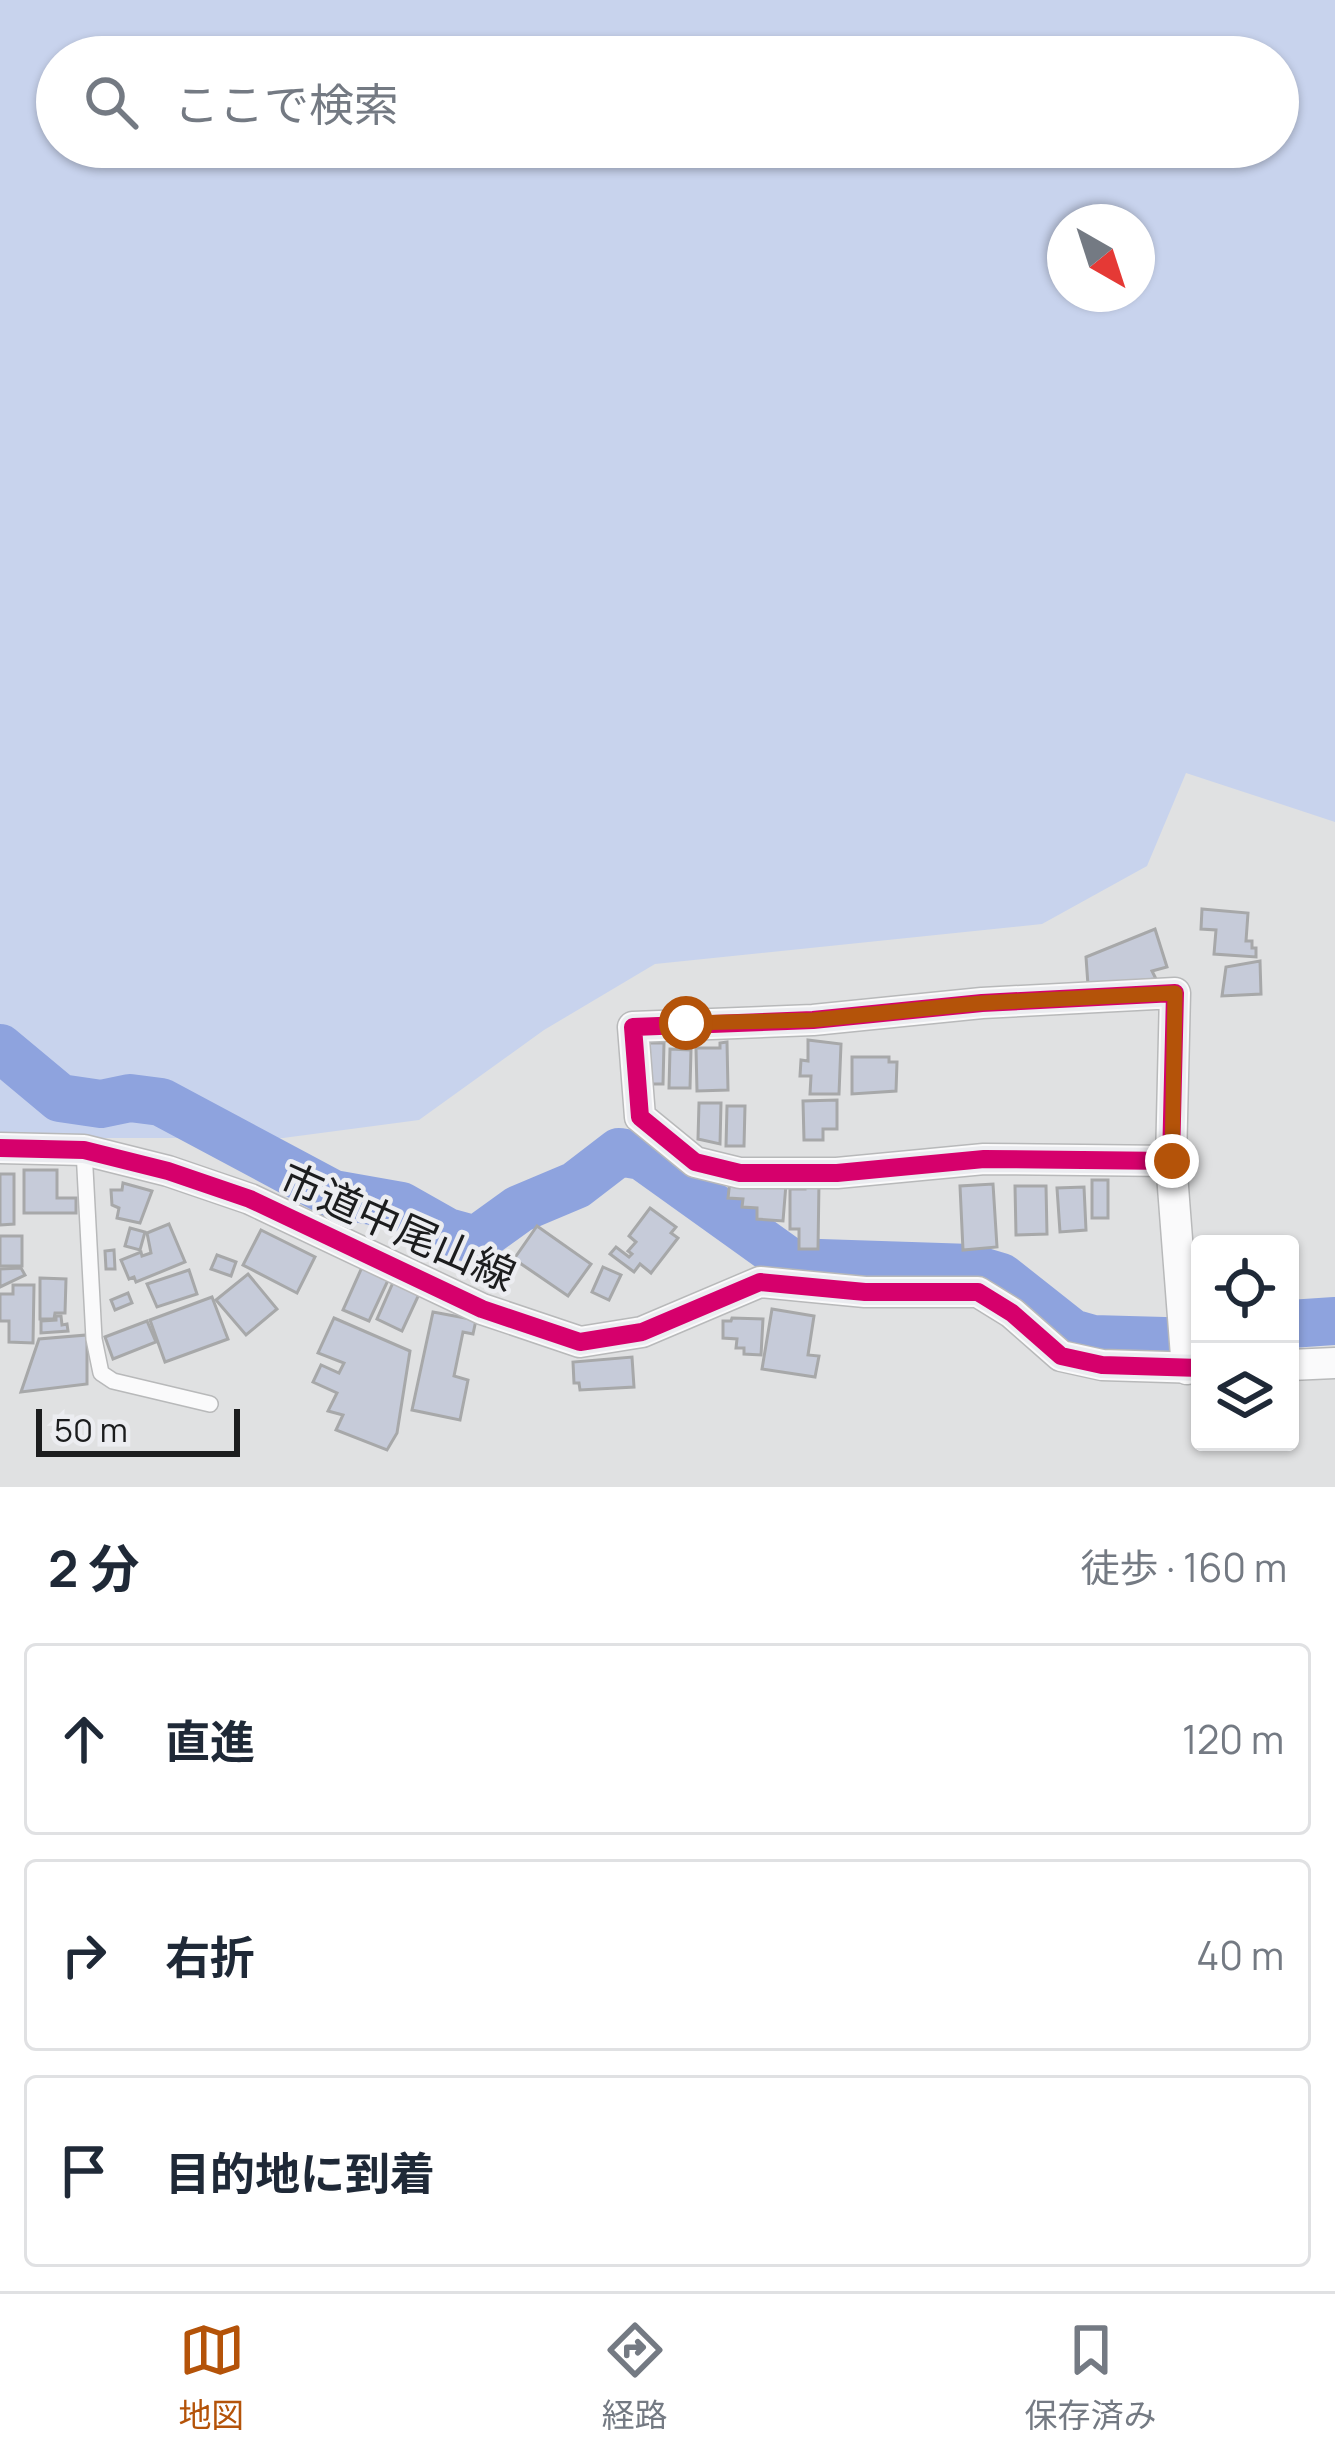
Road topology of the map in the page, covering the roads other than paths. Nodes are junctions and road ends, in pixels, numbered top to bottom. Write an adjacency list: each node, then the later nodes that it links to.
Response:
1 (0, 1148): 2 (street, 市道中尾山線)
2 (84, 1150): 4 (street, 市道中尾山線); 7 (lane)
3 (1172, 1161): 3 (street); 4 (street)
4 (1190, 1357)
5 (1335, 1364): 6 (street)
6 (1299, 1365)
7 (210, 1404)

